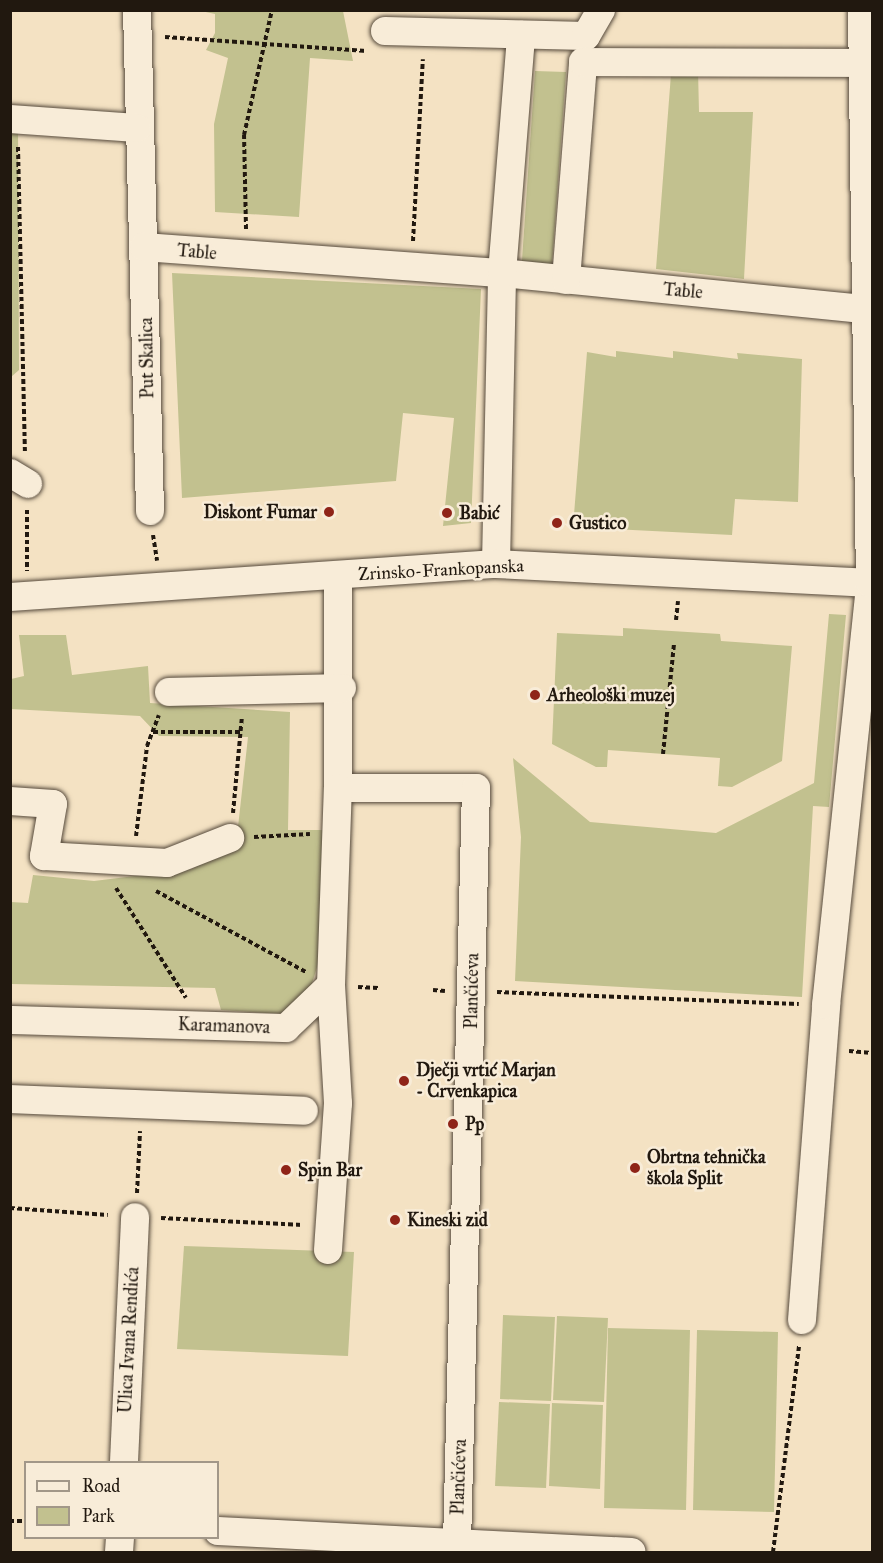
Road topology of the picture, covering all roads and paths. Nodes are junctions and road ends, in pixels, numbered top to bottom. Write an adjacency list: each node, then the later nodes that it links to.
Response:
1 (272, 10): 8 (path)
2 (601, 10): 7 (street)
3 (862, 10): 9 (street)
4 (139, 22): 8 (path); 11 (street, Put Skalica)
5 (385, 31): 6 (street); 8 (path)
6 (424, 32): 7 (street); 15 (path)
7 (521, 35): 16 (street)
8 (264, 47): 13 (path)
9 (862, 63): 12 (street); 17 (street)
10 (14, 119): 11 (street); 19 (path)
11 (138, 128): 14 (street, Put Skalica)
12 (867, 161): 18 (street)
13 (244, 208)
14 (144, 247): 15 (street, Table); 20 (street, Put Skalica)
15 (411, 268): 16 (street, Table)
16 (502, 273): 17 (street, Table); 22 (street)
17 (566, 280): 18 (street, Table)
18 (864, 309): 24 (street)
19 (19, 479)
20 (150, 511): 25 (path)
21 (26, 521): 26 (path)
22 (496, 564): 23 (street, Zrinsko-Frankopanska); 24 (street, Zrinsko-Frankopanska)
23 (338, 575): 25 (street, Zrinsko-Frankopanska); 28 (street)
24 (871, 583): 43 (street)
25 (160, 588): 26 (street, Zrinsko-Frankopanska)
26 (19, 597)
27 (674, 643): 33 (path)
28 (342, 688): 29 (street); 34 (street)
29 (245, 690): 30 (street); 32 (path)
30 (169, 692): 31 (path)
31 (153, 732): 32 (path); 39 (path)
32 (241, 732): 37 (path)
33 (663, 754)
34 (338, 788): 36 (street); 55 (street, Plančićeva)
35 (10, 801): 38 (street)
36 (337, 832): 37 (path); 41 (street)
37 (230, 838): 39 (street)
38 (98, 859): 39 (street); 45 (path)
39 (135, 861)
40 (148, 886): 41 (path)
41 (331, 985): 45 (street, Karamanova); 51 (street)
42 (524, 992): 43 (path)
43 (826, 1005): 52 (street)
44 (10, 1020): 45 (street, Karamanova)
45 (203, 1026)
46 (10, 1099): 47 (street)
47 (142, 1104): 48 (street); 50 (path)
48 (304, 1111)
49 (10, 1208): 50 (path)
50 (135, 1217): 51 (path); 53 (street, Ulica Ivana Rendića)
51 (329, 1238)
52 (802, 1320): 57 (path)
53 (124, 1461)
54 (219, 1531): 55 (street)
55 (457, 1544): 56 (street)
56 (631, 1552)
57 (773, 1552)

